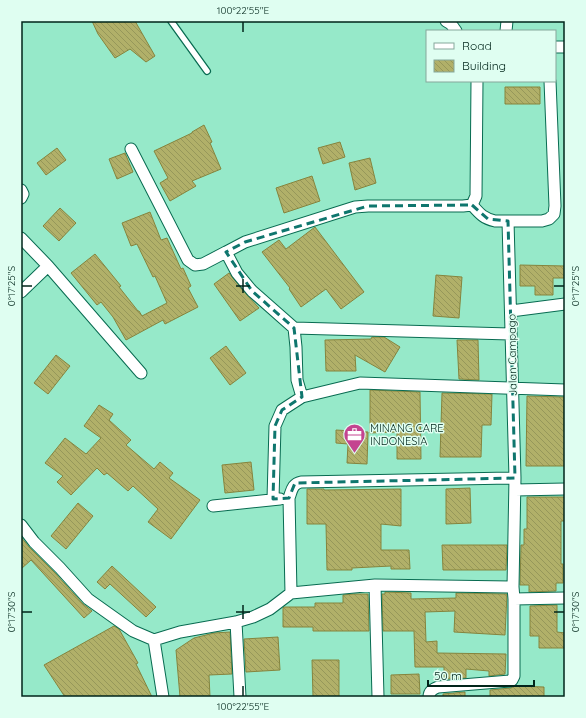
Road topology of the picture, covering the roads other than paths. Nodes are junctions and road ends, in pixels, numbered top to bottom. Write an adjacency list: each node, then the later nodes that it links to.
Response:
1 (171, 21): 4 (lane)
2 (446, 21): 3 (street)
3 (455, 30)
4 (207, 71)
5 (477, 82): 10 (street)
6 (550, 82): 11 (street)
7 (131, 149): 13 (street)
8 (21, 190): 9 (street)
9 (21, 198)
10 (472, 205): 11 (street); 13 (street)
11 (508, 221): 17 (street, Jalan Campago)
12 (21, 238): 14 (street)
13 (226, 252): 18 (street)
14 (48, 266): 15 (street); 20 (street)
15 (21, 292)
16 (565, 304): 17 (street)
17 (511, 311): 19 (street, Jalan Campago)
18 (294, 328): 19 (street); 23 (street)
19 (511, 334): 21 (street, Jalan Campago)
20 (141, 373)
21 (512, 388): 22 (street); 23 (street); 24 (street, Jalan Campago)
22 (565, 390)
23 (302, 397): 28 (street)
24 (515, 478): 26 (street, Jalan Campago); 27 (street)
25 (565, 489): 26 (street)
26 (515, 490): 33 (street, Jalan Campago)
27 (289, 498): 28 (street); 32 (street)
28 (273, 500): 29 (street)
29 (213, 506)
30 (21, 525): 36 (street)
31 (375, 586): 32 (street); 33 (street); 39 (street)
32 (291, 593): 35 (street)
33 (514, 593): 34 (street); 40 (street, Jalan Campago)
34 (565, 598)
35 (236, 622): 36 (street); 38 (street)
36 (154, 640): 37 (street)
37 (163, 697)
38 (240, 697)
39 (378, 697)
40 (429, 697)

